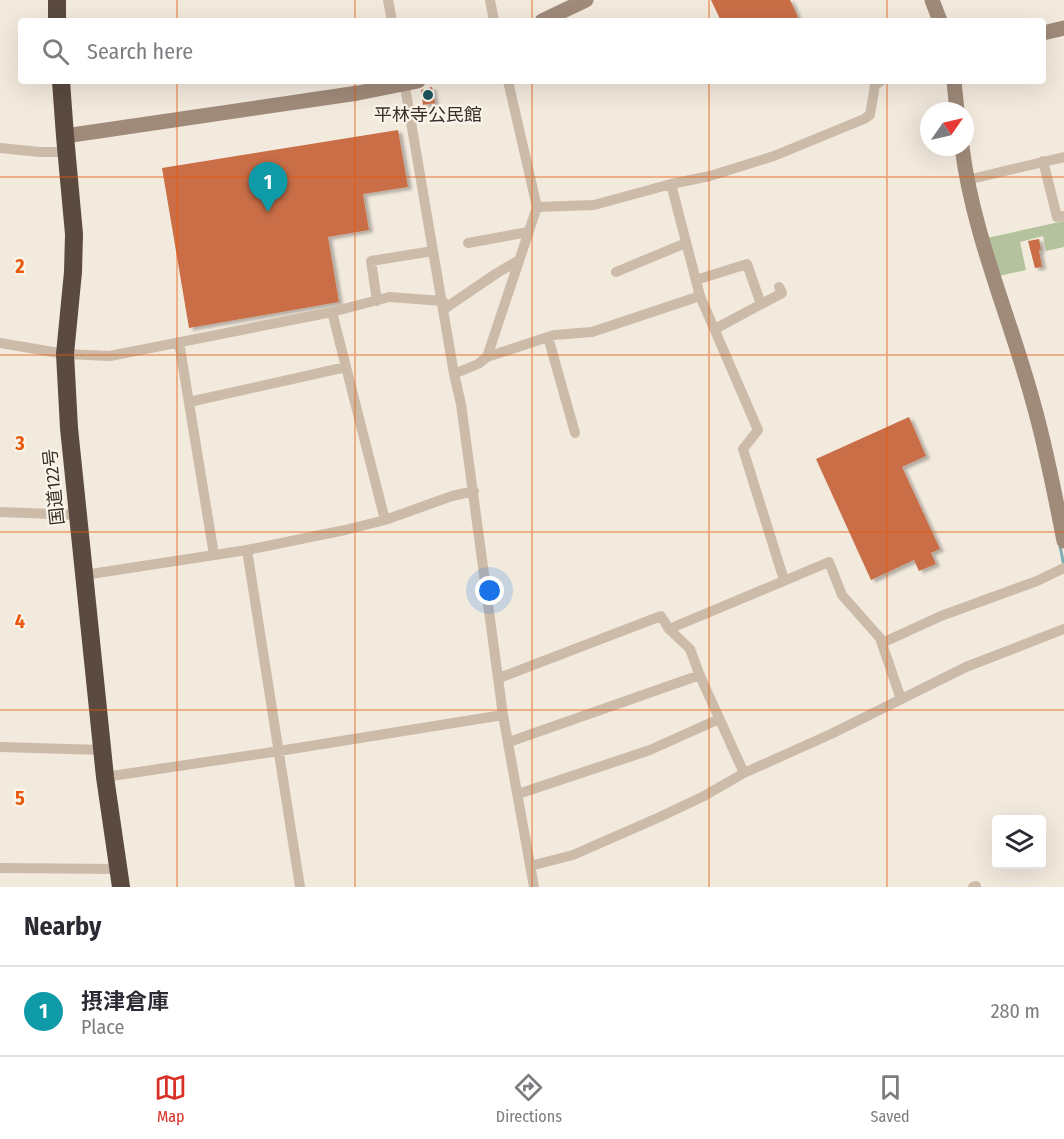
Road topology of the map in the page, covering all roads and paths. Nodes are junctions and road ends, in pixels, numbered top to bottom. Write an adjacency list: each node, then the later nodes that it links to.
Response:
1 (57, 0): 6 (highway)
2 (388, 0): 7 (street)
3 (490, 0): 8 (street)
4 (586, 0): 9 (street)
5 (932, 0): 10 (street)
6 (57, 18)
7 (391, 18)
8 (493, 18)
9 (548, 18)
10 (939, 18)
11 (1064, 28): 12 (street)
12 (1046, 32)
13 (61, 84): 20 (highway, 国道122号)
14 (399, 84): 20 (street)
15 (409, 84): 32 (street)
16 (509, 84): 27 (street)
17 (876, 84): 26 (street)
18 (954, 84): 19 (street)
19 (956, 102)
20 (65, 144): 21 (street); 46 (highway, 国道122号)
21 (0, 148)
22 (963, 156): 25 (street)
23 (1064, 157): 24 (street)
24 (1043, 161): 25 (street); 28 (street)
25 (967, 180): 52 (street)
26 (671, 184): 27 (street); 31 (street)
27 (537, 207): 29 (street)
28 (1064, 216)
29 (528, 232): 30 (street); 33 (street)
30 (468, 243)
31 (686, 243): 34 (street); 35 (street)
32 (434, 251): 38 (street); 40 (street)
33 (519, 260): 40 (street); 47 (street)
34 (616, 272)
35 (696, 280): 37 (street); 39 (street)
36 (780, 287): 39 (street)
37 (700, 296): 42 (street); 43 (street)
38 (377, 300): 40 (street); 41 (street)
39 (761, 304): 42 (street)
40 (443, 305): 49 (street)
41 (332, 312): 44 (street); 48 (street)
42 (714, 329): 62 (street)
43 (548, 337): 47 (street); 51 (street)
44 (179, 342): 46 (street); 50 (street)
45 (0, 343): 46 (street)
46 (65, 354): 55 (highway, 国道122号)
47 (488, 357): 49 (street)
48 (346, 367): 50 (street); 56 (street)
49 (454, 374): 53 (street)
50 (189, 402): 59 (street)
51 (575, 434)
52 (1058, 486): 57 (street)
53 (474, 491): 56 (street); 67 (street)
54 (0, 512): 55 (street)
55 (78, 515): 61 (highway, 国道122号)
56 (385, 520): 58 (street)
57 (1064, 541)
58 (247, 549): 59 (street); 74 (street)
59 (214, 555): 61 (street)
60 (1064, 568): 65 (street)
61 (84, 575): 73 (highway, 国道122号)
62 (784, 580): 63 (street); 65 (street)
63 (669, 629): 66 (street); 67 (street)
64 (1064, 629): 68 (street)
65 (882, 643): 68 (street)
66 (700, 675): 70 (street); 71 (street)
67 (499, 678): 69 (street)
68 (901, 699): 75 (street)
69 (503, 715): 71 (street); 74 (street)
70 (719, 719): 75 (street); 77 (street)
71 (509, 742): 77 (street)
72 (0, 747): 73 (street)
73 (103, 750): 76 (highway, 国道122号)
74 (279, 751): 76 (street); 81 (street)
75 (744, 773): 78 (street)
76 (105, 777): 80 (highway, 国道122号)
77 (518, 794): 78 (street)
78 (530, 866): 82 (street)
79 (0, 867): 80 (street)
80 (120, 878)
81 (300, 887)
82 (534, 887)

